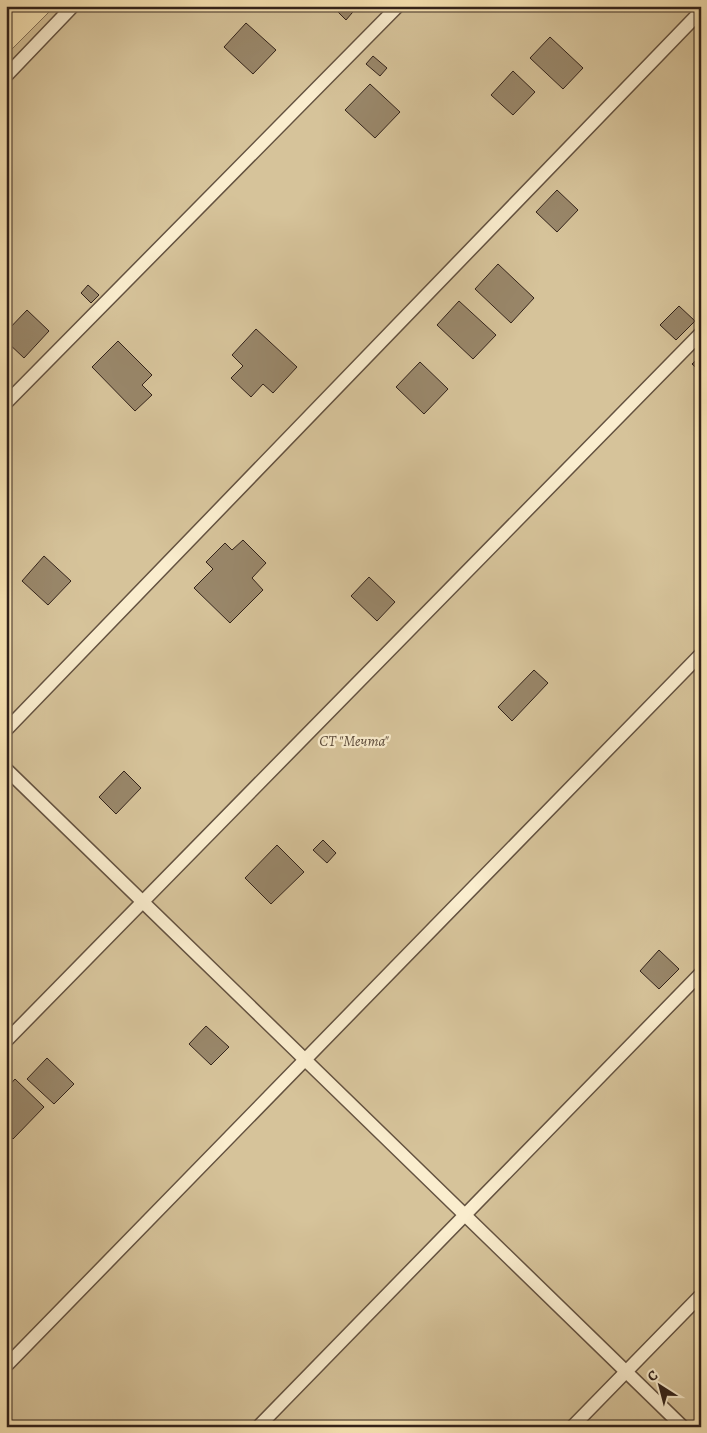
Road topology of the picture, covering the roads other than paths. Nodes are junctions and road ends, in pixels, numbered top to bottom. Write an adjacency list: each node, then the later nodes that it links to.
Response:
1 (73, 6): 4 (lane)
2 (398, 6): 6 (lane)
3 (701, 11): 8 (lane)
4 (6, 76)
5 (701, 333): 10 (lane)
6 (6, 403)
7 (701, 654): 13 (lane)
8 (6, 730)
9 (6, 769): 10 (lane)
10 (142, 901): 12 (lane); 13 (lane)
11 (701, 973): 14 (lane)
12 (6, 1041)
13 (305, 1059): 14 (lane); 16 (lane)
14 (464, 1214): 17 (lane); 18 (lane)
15 (701, 1294): 17 (lane)
16 (6, 1366)
17 (626, 1372): 19 (lane); 20 (lane)
18 (258, 1427)
19 (572, 1427)
20 (683, 1427)

